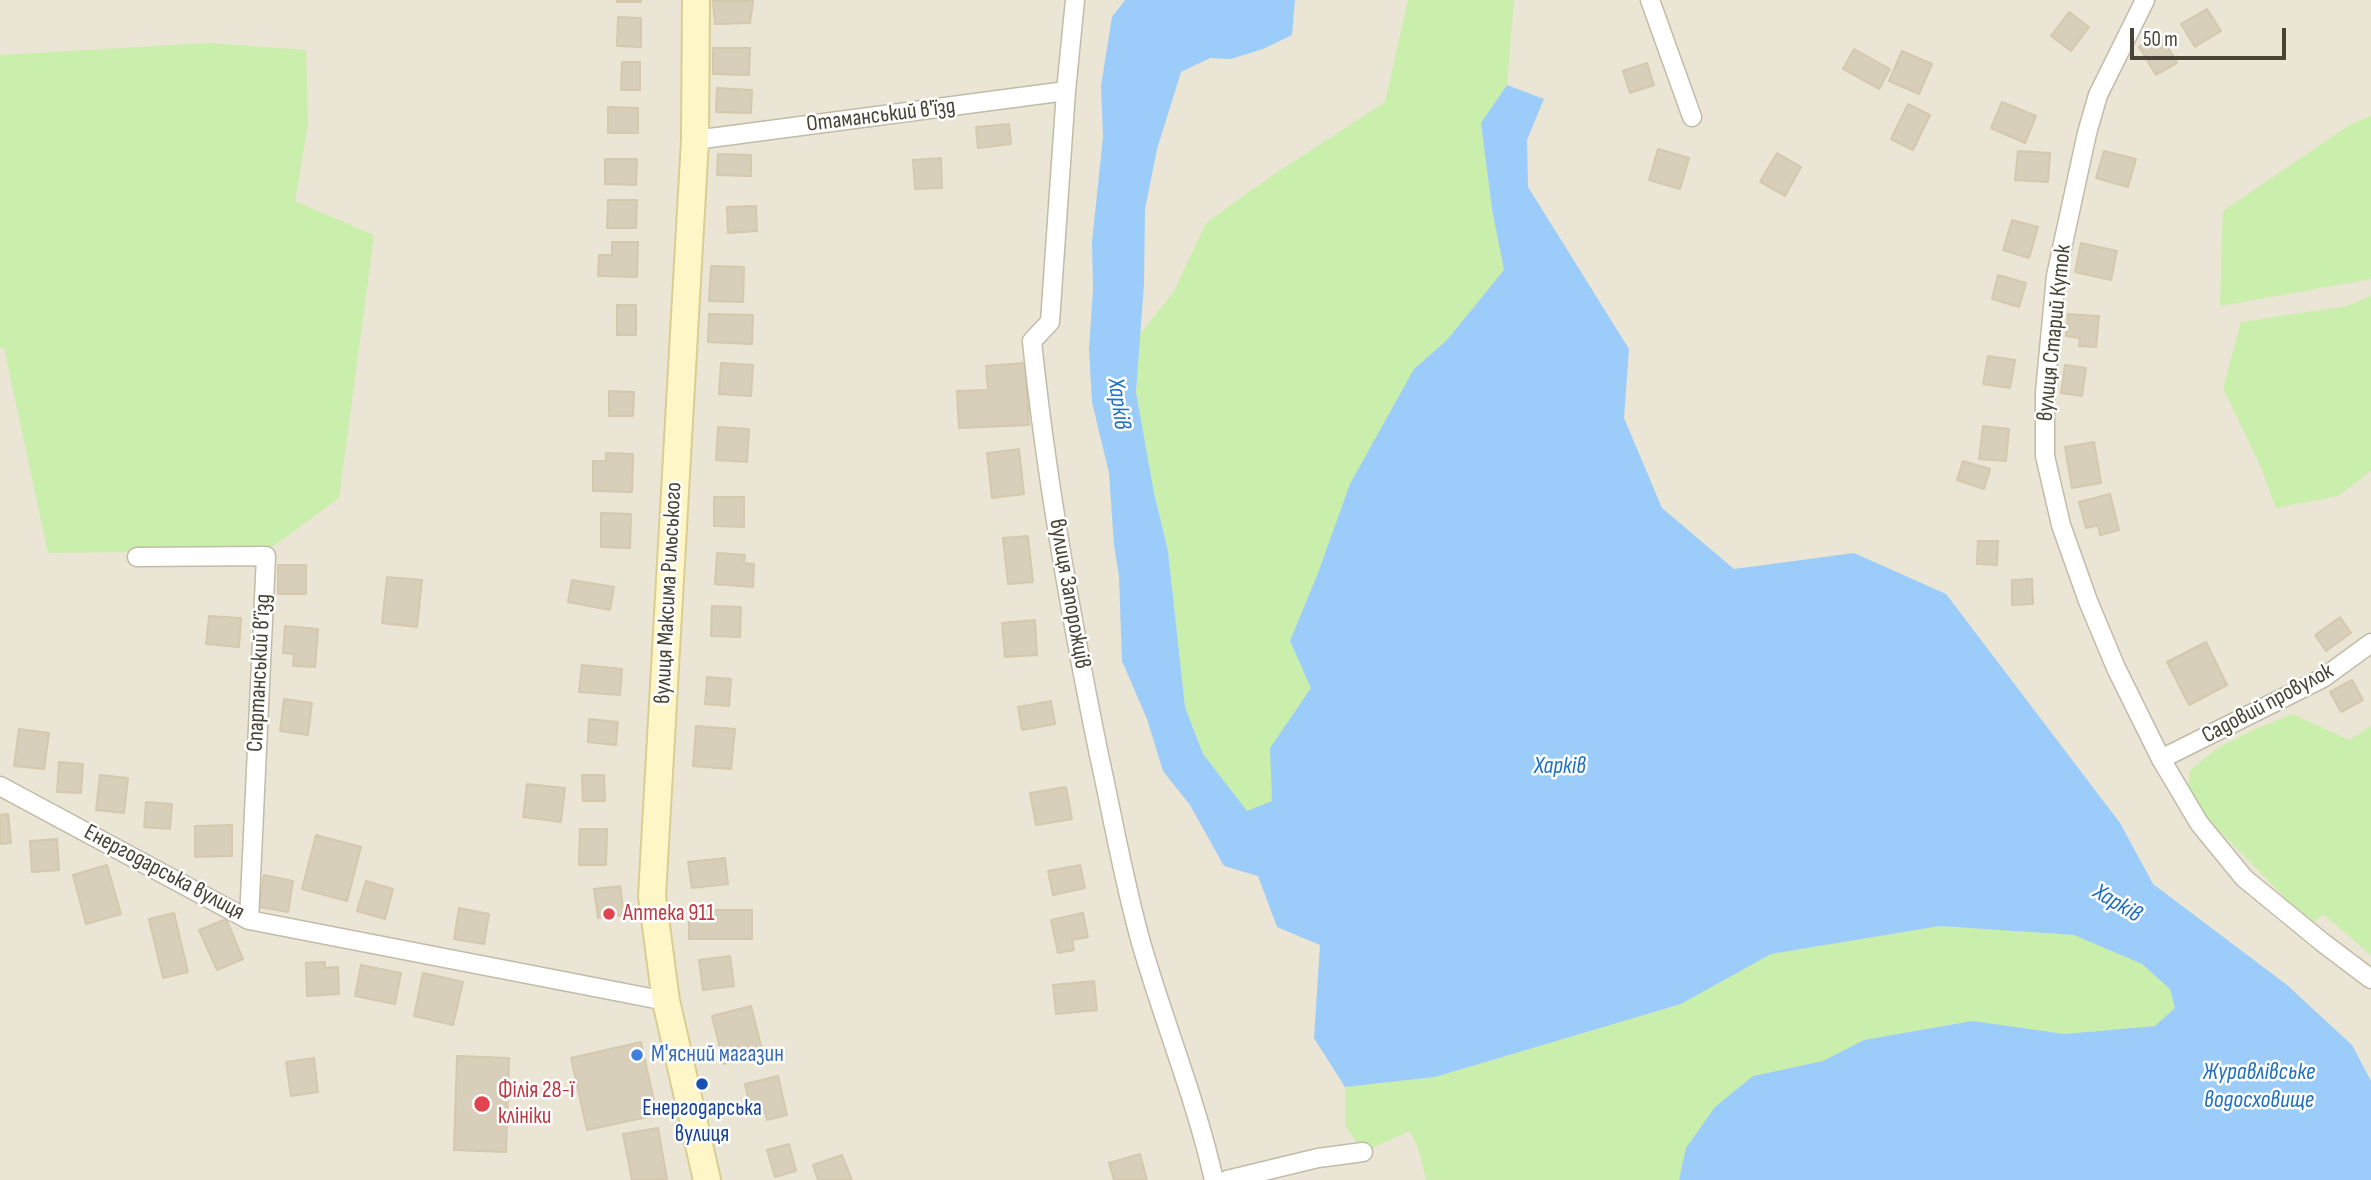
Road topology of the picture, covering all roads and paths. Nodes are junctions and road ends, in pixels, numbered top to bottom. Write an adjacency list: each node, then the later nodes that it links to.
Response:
1 (696, 0): 7 (main road, вулиця Максима Рильського)
2 (1075, 0): 5 (street, вулиця Запорожців)
3 (1650, 0): 6 (street)
4 (2145, 0): 10 (street, вулиця Старий Куток)
5 (1066, 90): 7 (street, Отаманський в'їзд); 17 (street, вулиця Запорожців)
6 (1692, 117)
7 (695, 140): 14 (main road, вулиця Максима Рильського)
8 (137, 557): 12 (street, Спартанський в’їзд)
9 (2371, 643): 10 (street, Садовий провулок)
10 (2161, 759): 13 (street, вулиця Старий Куток)
11 (0, 786): 12 (street, Енергодарська вулиця)
12 (249, 920): 14 (street, Енергодарська вулиця)
13 (2371, 979)
14 (666, 1001): 16 (main road, вулиця Максима Рильського)
15 (1363, 1152): 18 (street)
16 (707, 1180)
17 (1214, 1180)
18 (1227, 1180)

